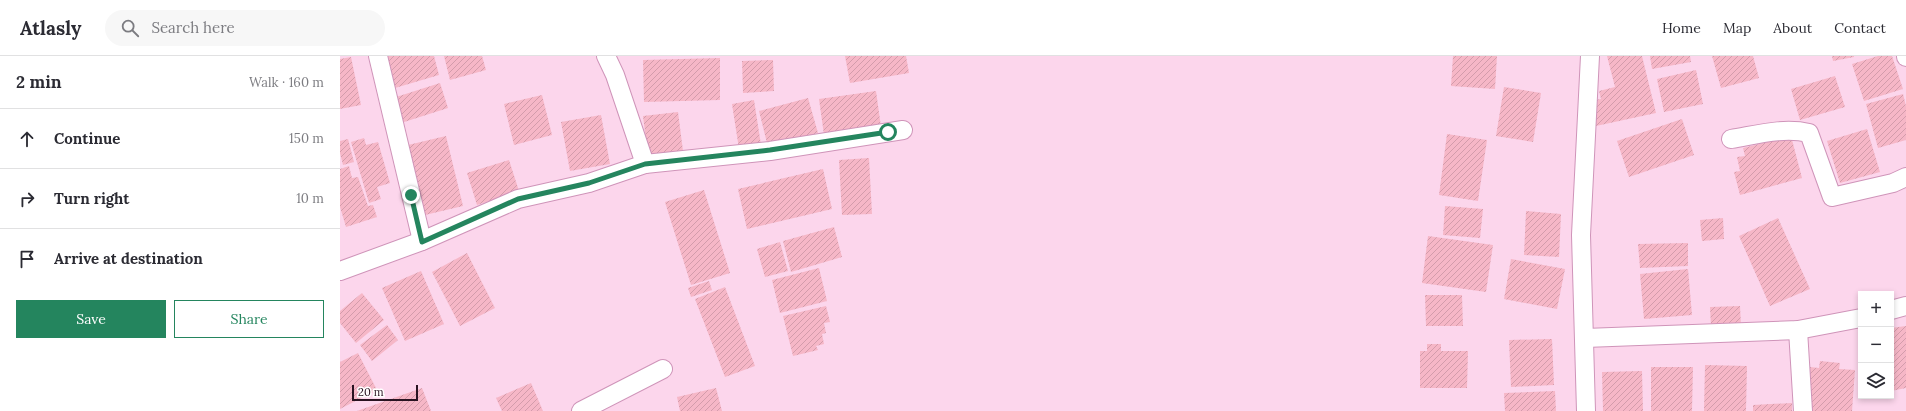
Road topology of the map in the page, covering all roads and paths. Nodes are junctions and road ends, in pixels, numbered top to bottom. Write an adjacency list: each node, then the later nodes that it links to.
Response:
1 (378, 56): 8 (street)
2 (606, 56): 6 (street)
3 (1590, 56): 14 (street)
4 (903, 130): 6 (street)
5 (1731, 139): 7 (street)
6 (645, 164): 8 (street)
7 (1906, 177)
8 (422, 242): 9 (street)
9 (340, 271)
10 (1906, 306): 11 (street)
11 (1894, 309)
12 (1858, 319): 13 (street)
13 (1798, 330): 14 (street); 18 (street)
14 (1585, 338): 17 (street)
15 (663, 369): 16 (street)
16 (581, 411)
17 (1586, 411)
18 (1804, 411)

